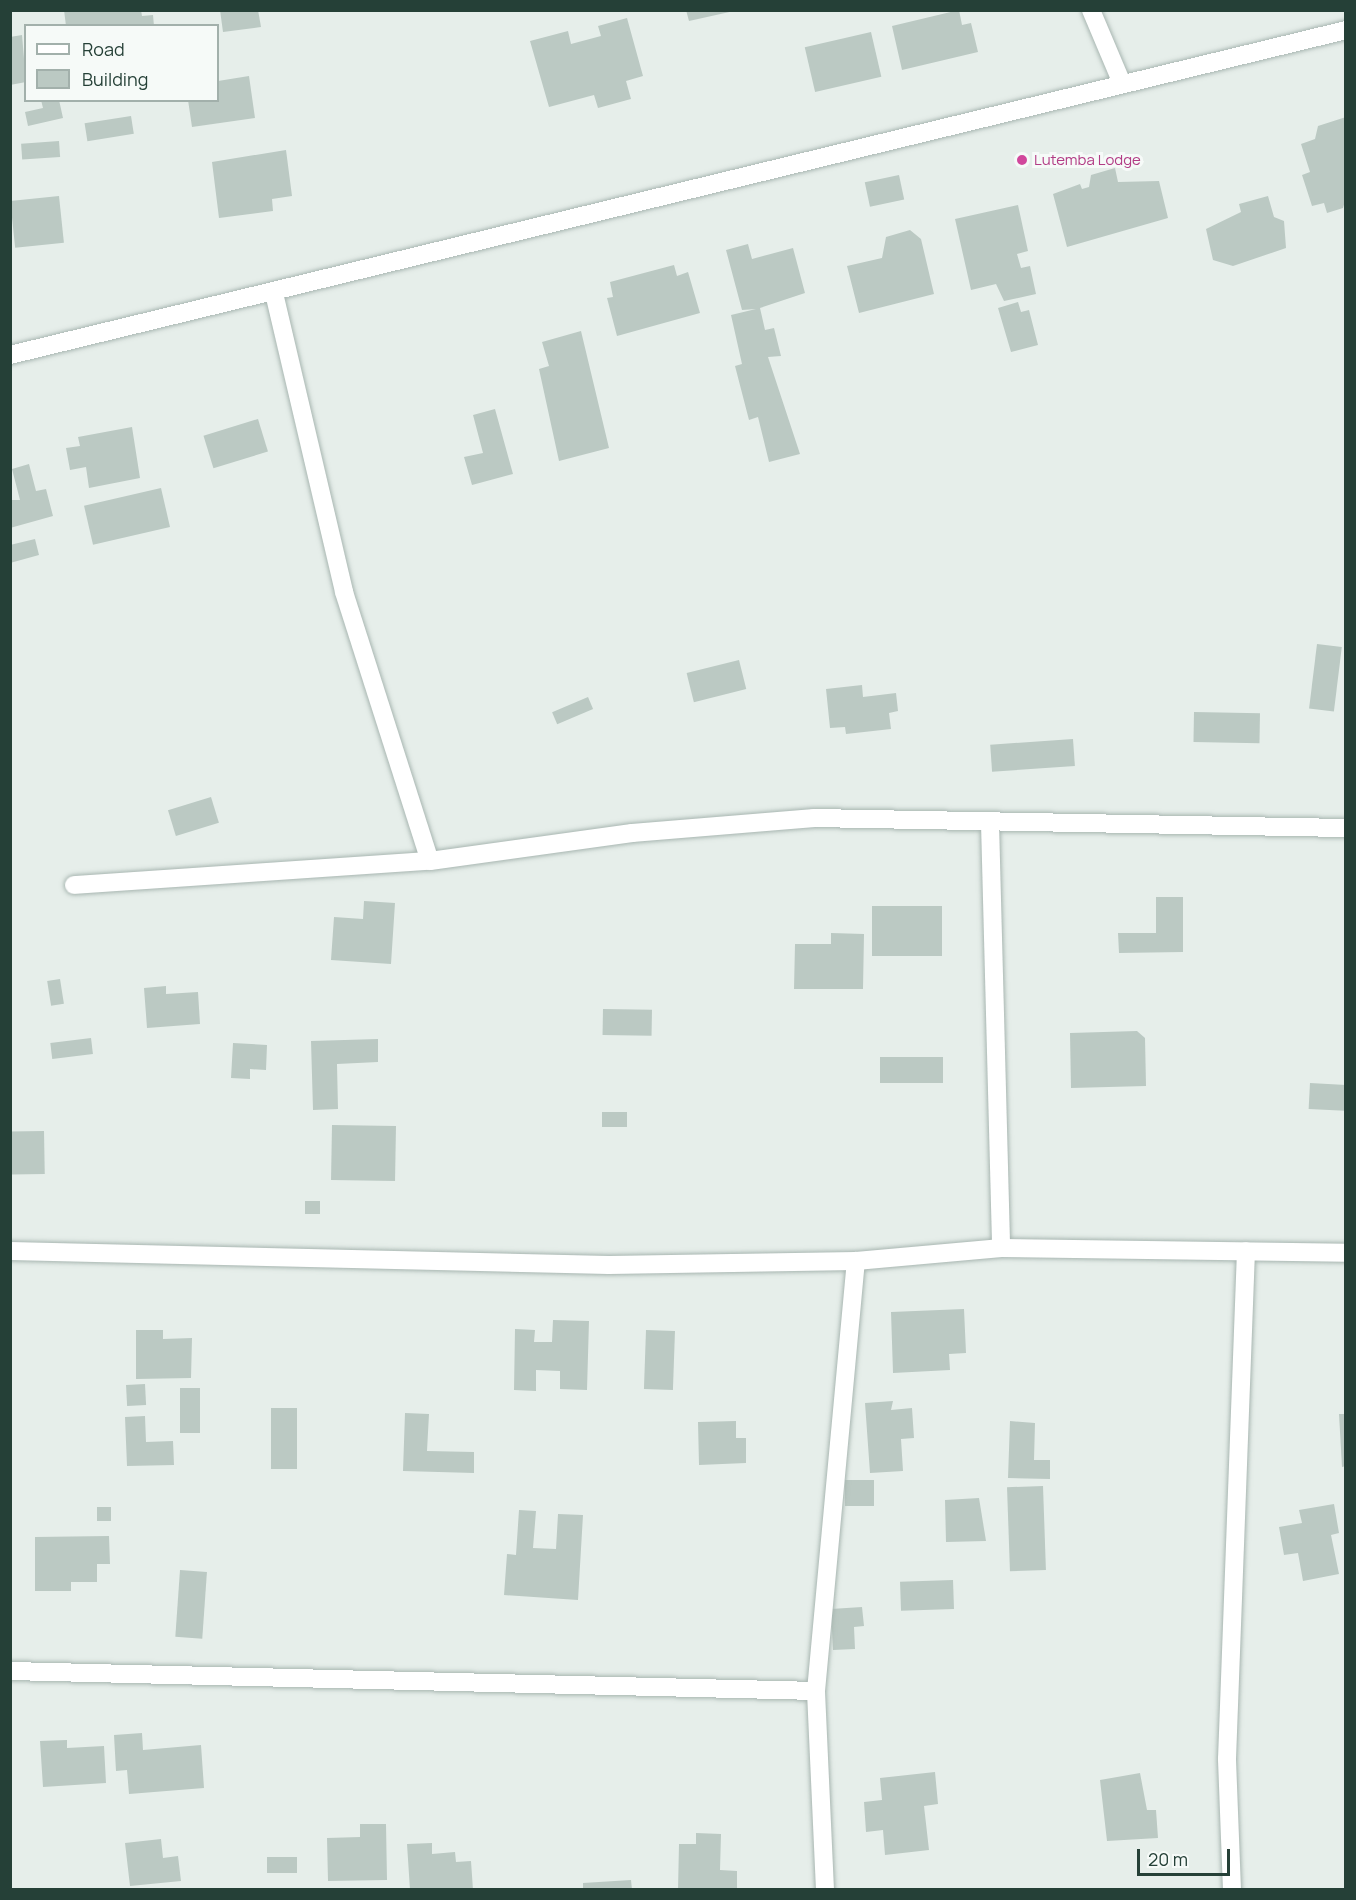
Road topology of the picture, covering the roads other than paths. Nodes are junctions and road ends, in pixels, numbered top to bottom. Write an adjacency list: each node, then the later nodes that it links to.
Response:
1 (1091, 10): 3 (street)
2 (1346, 30): 3 (street)
3 (1121, 81): 4 (street)
4 (274, 293): 5 (street); 8 (street)
5 (10, 355)
6 (990, 823): 7 (street); 8 (street); 10 (street)
7 (1346, 828)
8 (430, 861): 9 (street)
9 (74, 885)
10 (1001, 1248): 12 (street); 14 (street)
11 (10, 1251): 14 (street)
12 (1246, 1251): 13 (street); 18 (street)
13 (1346, 1252)
14 (856, 1261): 16 (street)
15 (10, 1671): 16 (street)
16 (816, 1691): 17 (street)
17 (825, 1890)
18 (1232, 1890)

